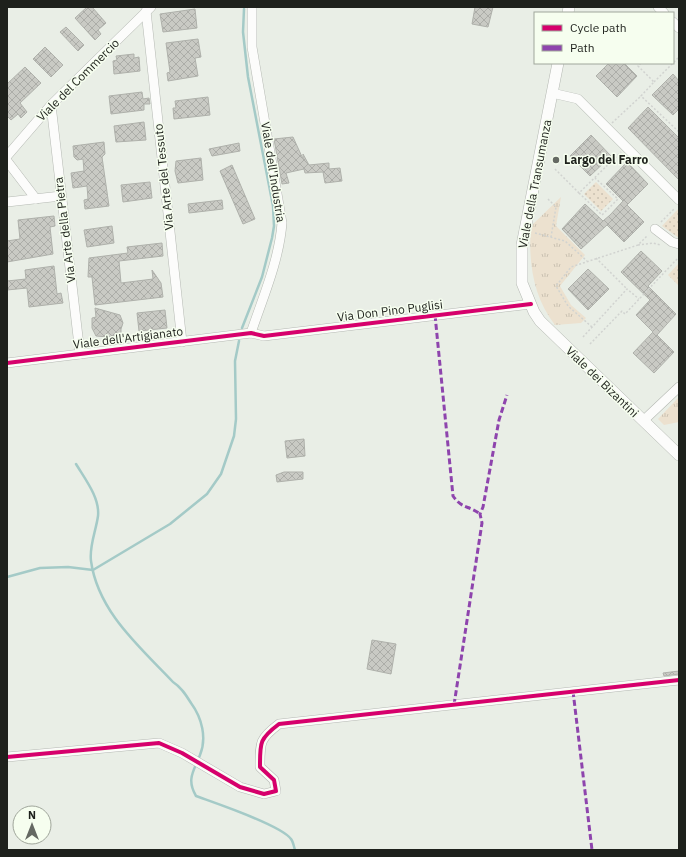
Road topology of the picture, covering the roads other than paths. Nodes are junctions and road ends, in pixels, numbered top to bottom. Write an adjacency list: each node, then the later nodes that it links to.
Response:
1 (252, 7): 15 (street, Viale dell'Industria)
2 (149, 9): 5 (street, Viale del Commercio); 16 (street, Via Arte del Tessuto)
3 (558, 64): 4 (street, Viale della Transumanza)
4 (552, 94): 10 (street); 14 (street, Viale della Transumanza)
5 (50, 105): 6 (street, Viale del Commercio); 8 (street, Via Arte della Pietra)
6 (7, 156)
7 (7, 161): 9 (street)
8 (61, 196): 9 (street); 17 (street, Via Arte della Pietra)
9 (36, 199): 11 (street)
10 (679, 200)
11 (7, 202)
12 (655, 229): 13 (street)
13 (679, 244)
14 (531, 304): 15 (street, Via Don Pino Puglisi); 20 (street, Viale dei Bizantini)
15 (251, 333): 16 (street, Viale dell'Artigianato)
16 (182, 342): 17 (street, Viale dell'Artigianato)
17 (80, 354): 18 (street, Viale dell'Artigianato)
18 (7, 363)
19 (679, 387): 20 (street)
20 (643, 420): 21 (street, Viale dei Bizantini)
21 (679, 456)
22 (679, 680): 23 (street)
23 (7, 757)

